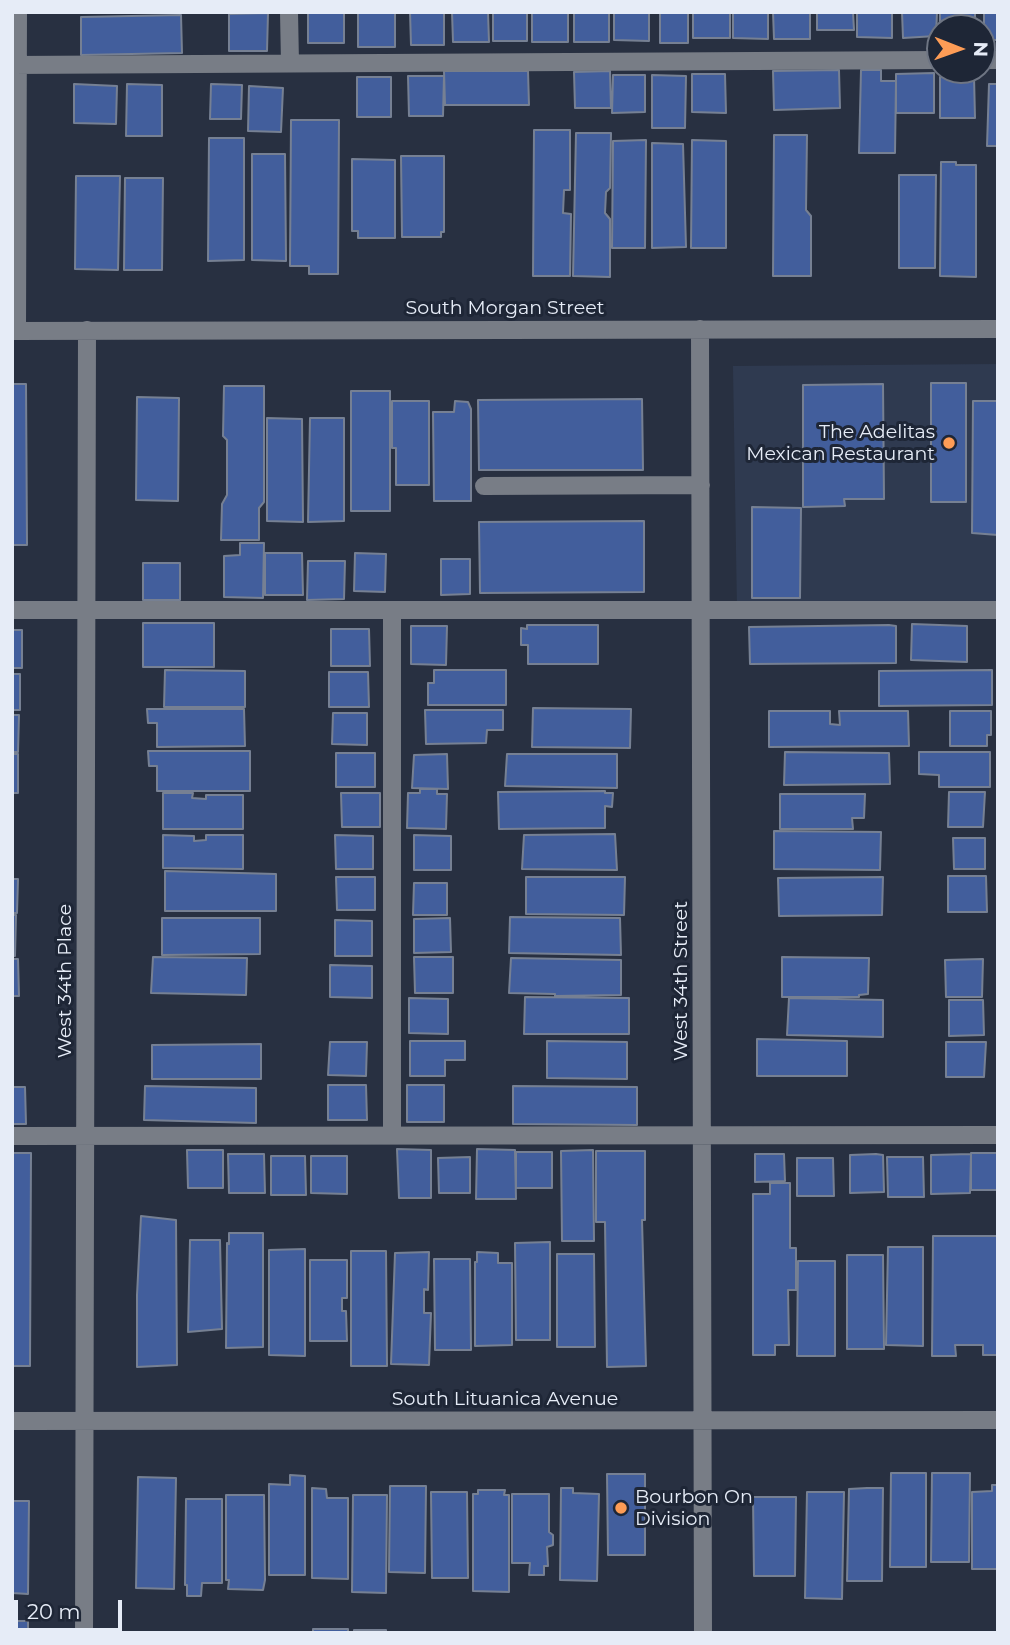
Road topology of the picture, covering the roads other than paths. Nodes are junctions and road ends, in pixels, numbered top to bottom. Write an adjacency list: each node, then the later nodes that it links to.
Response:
1 (18, 12): 5 (street)
2 (289, 12): 4 (street)
3 (926, 60): 4 (street)
4 (290, 63): 5 (street)
5 (15, 65): 9 (street)
6 (700, 329): 7 (street, South Morgan Street); 8 (street, South Morgan Street); 10 (street, West 34th Street)
7 (998, 329)
8 (87, 330): 9 (street, South Morgan Street); 13 (street, West 34th Place)
9 (15, 331)
10 (701, 485): 11 (street); 15 (street, West 34th Street)
11 (484, 486)
12 (12, 610): 13 (street)
13 (86, 610): 14 (street); 21 (street, West 34th Place)
14 (392, 610): 15 (street); 17 (street)
15 (701, 610): 16 (street); 18 (street, West 34th Street)
16 (998, 610)
17 (391, 1135): 18 (street); 21 (street)
18 (703, 1135): 19 (street); 22 (street, West 34th Street)
19 (998, 1135)
20 (12, 1136): 21 (street)
21 (85, 1136): 25 (street, West 34th Place)
22 (704, 1420): 23 (street, South Lituanica Avenue); 25 (street, South Lituanica Avenue); 27 (street, West 34th Street)
23 (998, 1420)
24 (12, 1421): 25 (street, South Lituanica Avenue)
25 (85, 1421): 26 (street, West 34th Place)
26 (84, 1633)
27 (703, 1633)

